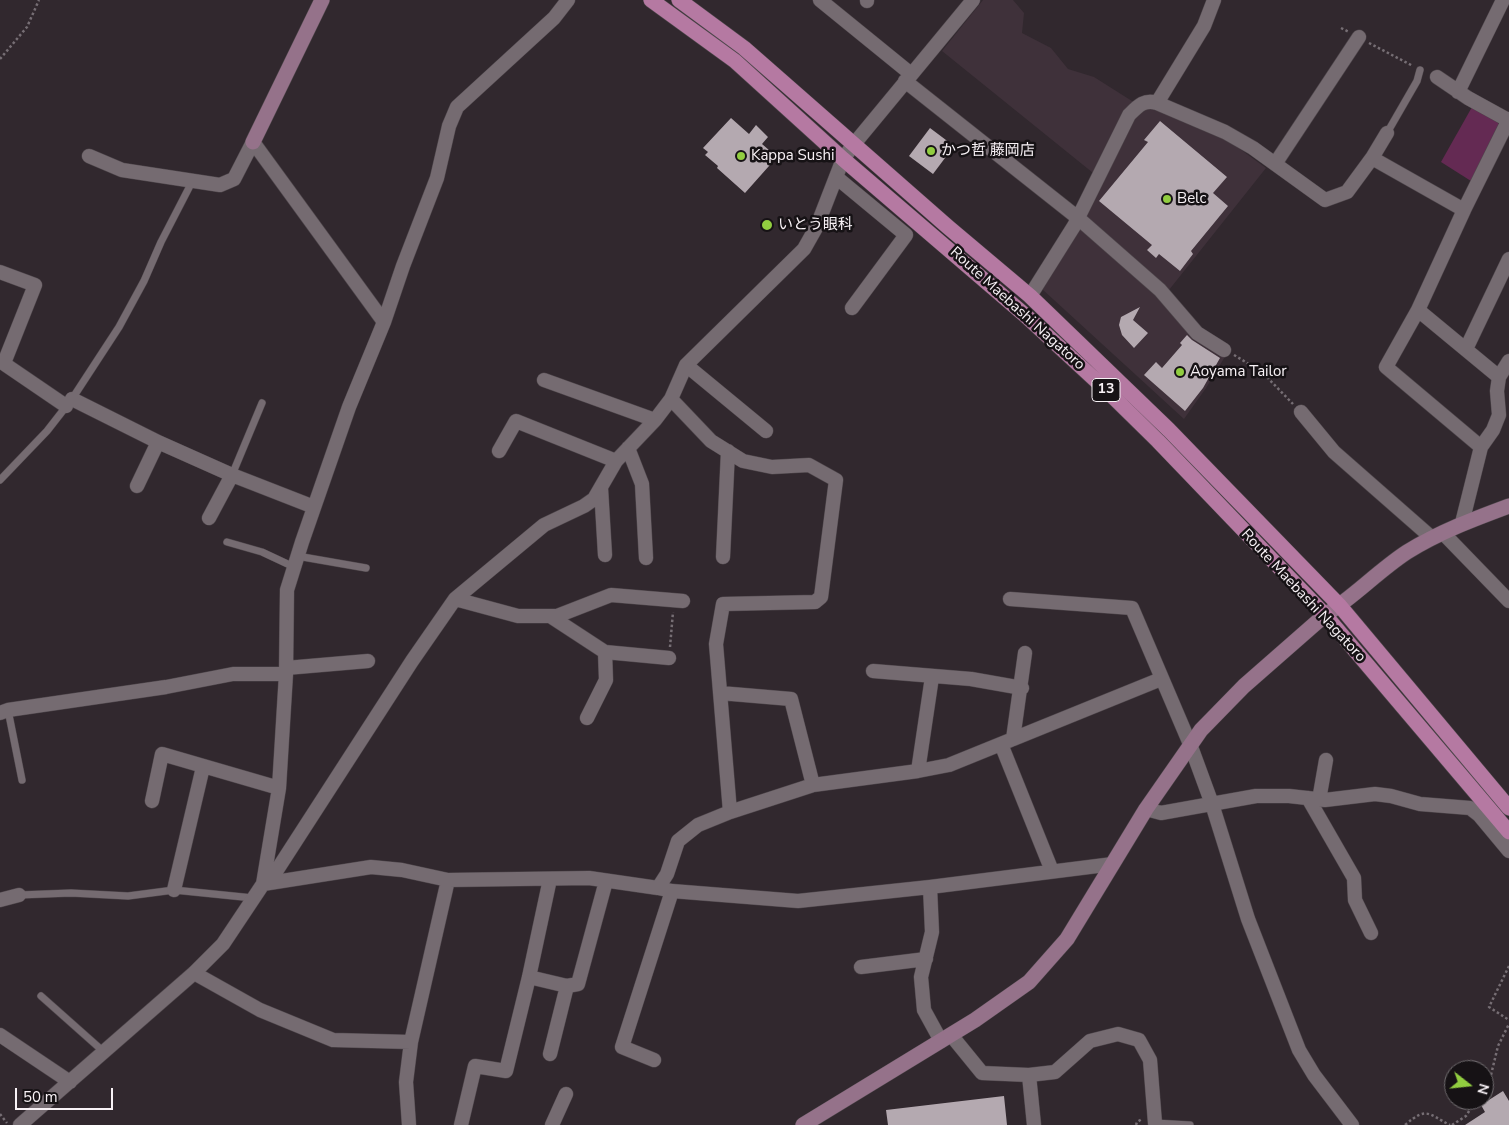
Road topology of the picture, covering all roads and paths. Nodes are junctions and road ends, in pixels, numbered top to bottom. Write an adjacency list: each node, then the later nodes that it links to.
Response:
1 (39, 0): 12 (path)
2 (322, 0): 20 (street)
3 (568, 0): 36 (street)
4 (651, 0): 25 (main road, Route Maebashi Nagatoro / 13)
5 (679, 0): 21 (main road, Route Maebashi Nagatoro / 13)
6 (820, 0): 15 (street)
7 (973, 0): 15 (street)
8 (1214, 0): 17 (street)
9 (1503, 0): 16 (street)
10 (1341, 28): 11 (path)
11 (1359, 37): 13 (path); 26 (street)
12 (0, 59)
13 (1420, 70): 19 (lane)
14 (1437, 77): 16 (street)
15 (908, 78): 21 (street); 30 (street)
16 (1458, 92): 18 (street)
17 (1157, 103): 26 (street); 30 (street)
18 (1509, 120): 22 (street)
19 (1387, 133): 24 (street)
20 (253, 142): 28 (street); 36 (street)
21 (854, 144): 25 (street); 33 (main road, Route Maebashi Nagatoro / 13)
22 (1503, 145): 29 (street)
23 (89, 156): 28 (street)
24 (1372, 158): 26 (street); 29 (street)
25 (843, 159): 27 (street); 79 (main road, Route Maebashi Nagatoro / 13)
26 (1275, 164)
27 (836, 177): 34 (street); 41 (street)
28 (193, 180): 45 (lane)
29 (1464, 210): 35 (street)
30 (1078, 218): 33 (street); 37 (street)
31 (1509, 259): 38 (street)
32 (0, 272): 40 (street)
33 (1030, 296): 77 (main road, Route Maebashi Nagatoro / 13)
34 (852, 308)
35 (1418, 310): 38 (street); 51 (street)
36 (384, 322): 62 (street)
37 (1224, 350): 47 (path)
38 (1466, 350): 42 (street)
39 (1509, 361): 42 (street)
40 (2, 362): 45 (street)
41 (686, 364): 44 (street); 49 (street)
42 (1499, 377): 51 (street)
43 (544, 380): 48 (street)
44 (671, 399): 48 (street); 54 (street)
45 (69, 402): 50 (street); 57 (lane)
46 (262, 403): 58 (lane)
47 (1300, 412): 66 (street)
48 (654, 420): 52 (street)
49 (766, 431)
50 (158, 442): 58 (street); 60 (street)
51 (1481, 447): 65 (street)
52 (628, 448): 55 (street); 70 (street)
53 (499, 451): 55 (street)
54 (728, 451): 69 (street); 89 (street)
55 (616, 461): 61 (street)
56 (0, 467): 57 (lane)
57 (9, 471): 59 (lane)
58 (232, 476): 62 (street); 64 (street)
59 (0, 480)
60 (137, 486)
61 (601, 488): 68 (street); 73 (street)
62 (314, 506): 71 (street)
63 (1509, 506): 65 (street)
64 (209, 518)
65 (1462, 523): 66 (street)
66 (1438, 536): 76 (street); 77 (street)
67 (228, 542): 71 (lane)
68 (605, 555)
69 (723, 557)
70 (646, 558)
71 (296, 562): 72 (lane); 84 (street)
72 (366, 568)
73 (455, 599): 78 (street); 113 (street)
74 (1010, 599): 87 (street)
75 (679, 600): 78 (street); 82 (path)
76 (1509, 601)
77 (1340, 606): 79 (street); 103 (main road, Route Maebashi Nagatoro / 13)
78 (550, 616): 80 (street)
79 (1325, 616): 93 (street); 106 (main road, Route Maebashi Nagatoro / 13)
80 (605, 652): 82 (street); 91 (street)
81 (1026, 653): 88 (street)
82 (669, 658)
83 (368, 661): 84 (street)
84 (286, 671): 90 (street); 99 (street)
85 (873, 671): 86 (street)
86 (932, 677): 88 (street); 96 (street)
87 (1161, 679): 92 (street); 93 (street)
88 (1022, 688): 92 (street)
89 (720, 693): 98 (street); 105 (street)
90 (4, 711): 97 (lane)
91 (587, 718)
92 (1007, 742): 96 (street); 109 (street)
93 (1190, 744): 102 (street); 104 (street)
94 (1326, 760): 100 (street)
95 (203, 767): 99 (street); 101 (street); 116 (street)
96 (918, 771): 98 (street)
97 (22, 780)
98 (813, 785): 105 (street)
99 (279, 788): 113 (street)
100 (1313, 799): 102 (street); 107 (street); 121 (street)
101 (152, 801)
102 (1212, 804): 104 (street); 152 (street)
103 (1509, 808)
104 (1146, 809): 108 (street)
105 (730, 812): 115 (street)
106 (1509, 832)
107 (1509, 851)
108 (1112, 864): 109 (street); 132 (street)
109 (1052, 872): 114 (street)
110 (550, 879): 111 (street); 112 (street); 126 (street)
111 (448, 880): 113 (street); 133 (street)
112 (606, 881): 115 (street); 127 (street)
113 (263, 884): 119 (street)
114 (930, 887): 117 (street); 122 (street)
115 (658, 888): 117 (street)
116 (174, 890): 118 (lane); 119 (lane)
117 (672, 892): 136 (street)
118 (19, 894): 120 (street)
119 (254, 898): 125 (street)
120 (0, 900)
121 (1371, 933)
122 (926, 959): 124 (street); 132 (street)
123 (1509, 966): 129 (path)
124 (861, 967)
125 (194, 973): 133 (street); 134 (street)
126 (529, 977): 127 (street); 147 (street)
127 (567, 986): 135 (street)
128 (40, 996): 134 (lane)
129 (1509, 1020)
130 (1509, 1024): 137 (path)
131 (0, 1035): 139 (street)
132 (946, 1038): 138 (street); 149 (street)
133 (412, 1042): 146 (street)
134 (104, 1052): 139 (street)
135 (550, 1054)
136 (654, 1060)
137 (1494, 1062)
138 (1029, 1075): 143 (street); 150 (street)
139 (70, 1082): 145 (street)
140 (566, 1094): 148 (street)
141 (1470, 1110): 154 (path)
142 (0, 1114): 144 (path)
143 (1155, 1123): 151 (lane)
144 (8, 1125)
145 (20, 1125)
146 (409, 1125)
147 (461, 1125)
148 (552, 1125)
149 (803, 1125)
150 (1034, 1125)
151 (1190, 1125)
152 (1352, 1125)
153 (1404, 1125): 154 (path)
154 (1451, 1125)

